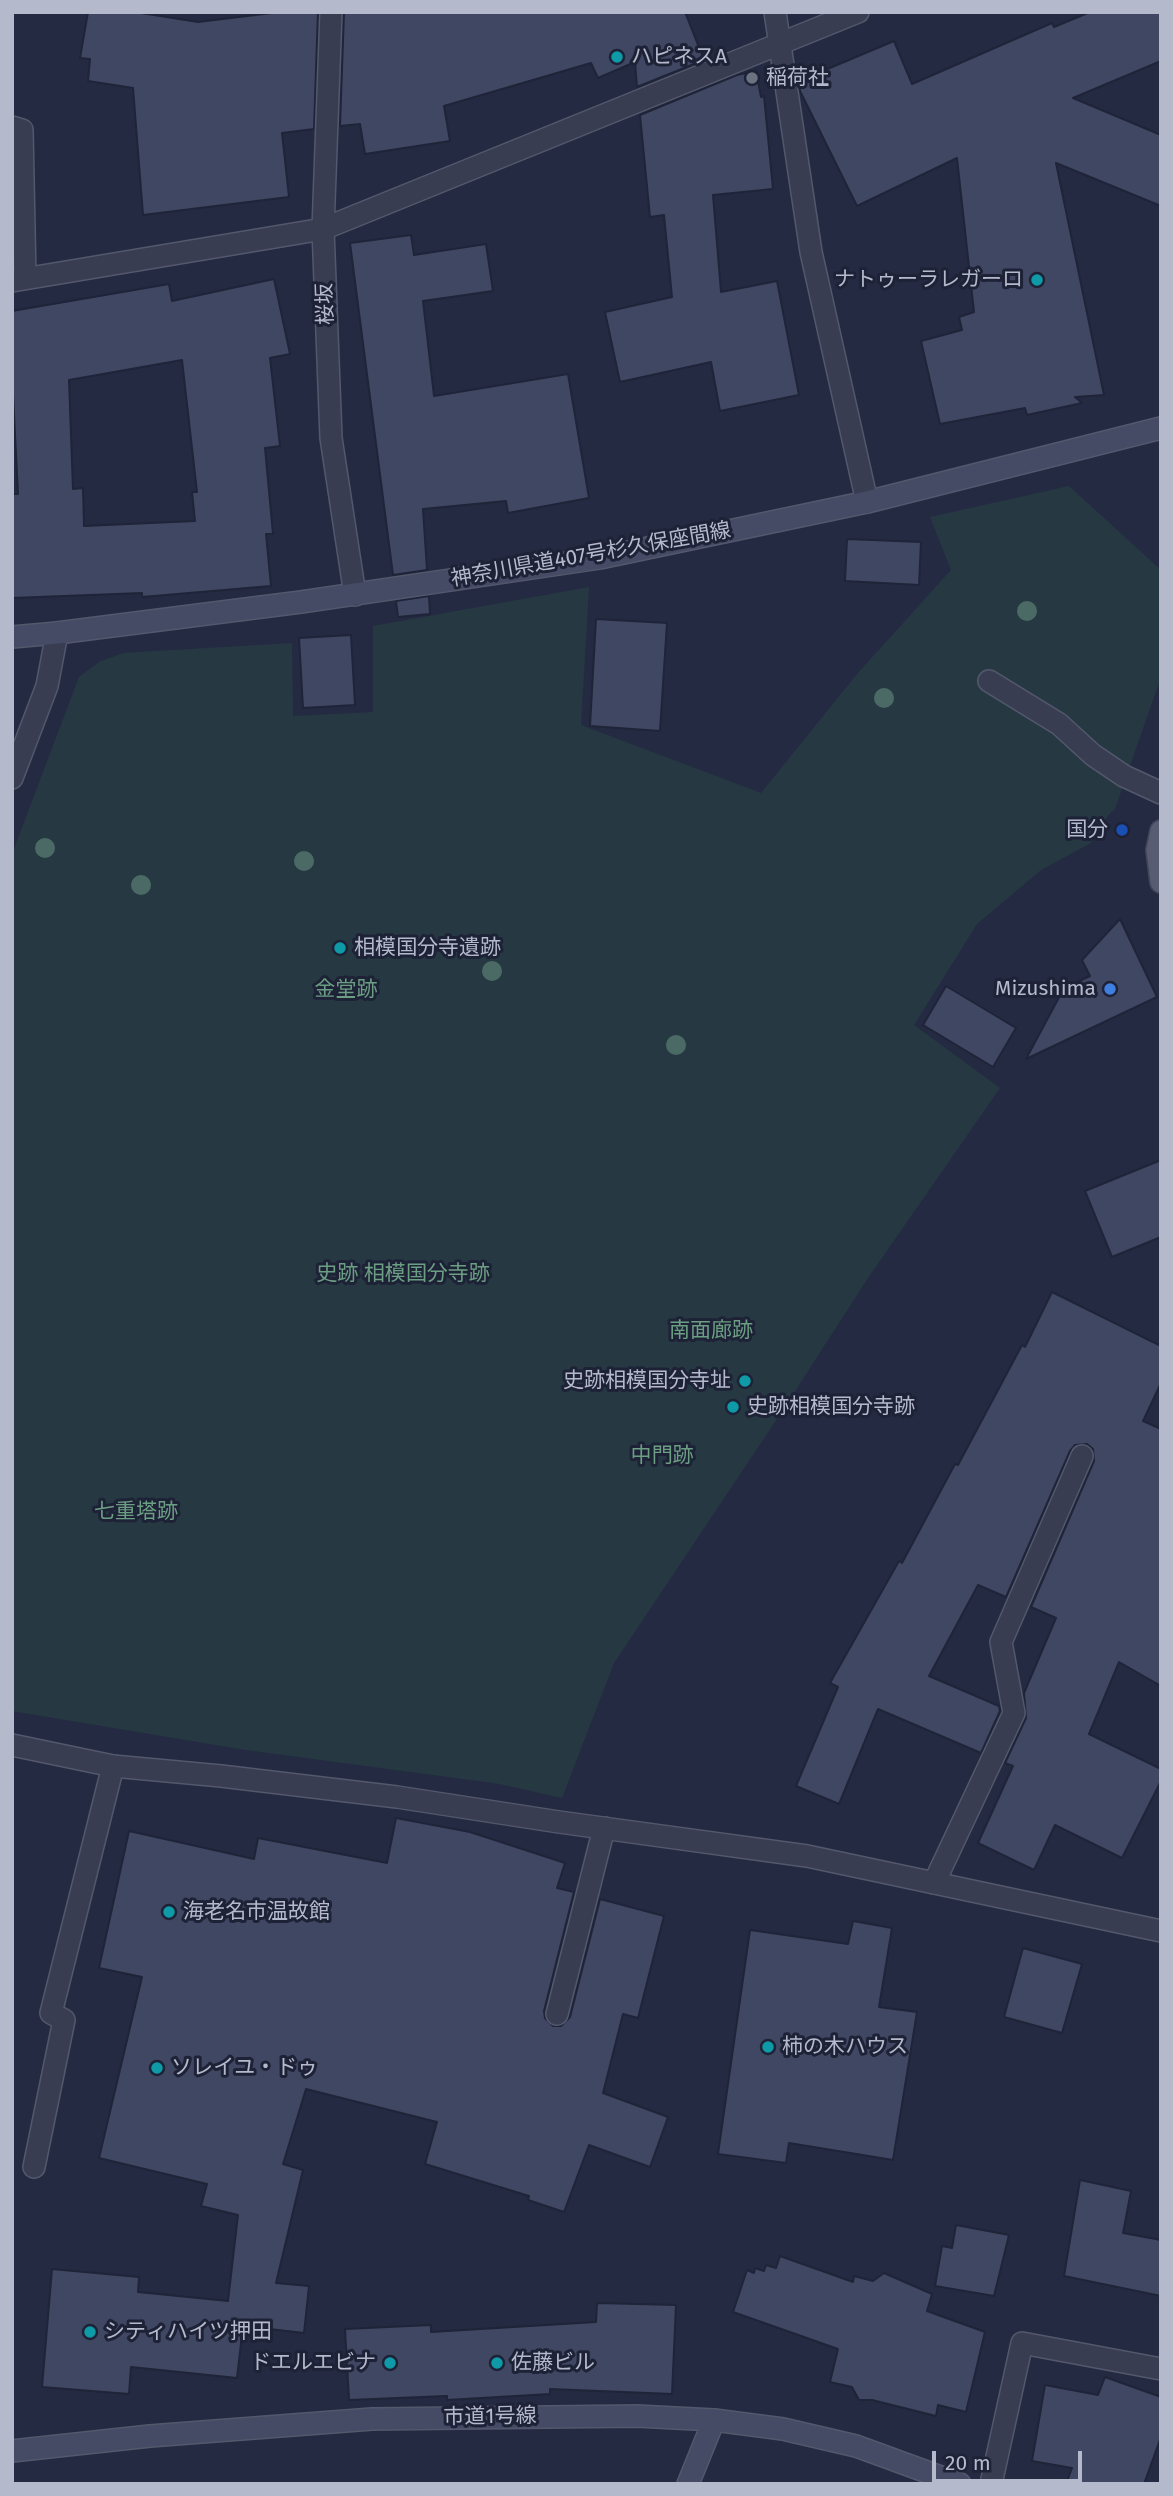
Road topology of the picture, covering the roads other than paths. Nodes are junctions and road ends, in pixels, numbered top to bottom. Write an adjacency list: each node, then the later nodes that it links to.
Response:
1 (331, 12): 6 (street, 桜坂)
2 (775, 12): 4 (street)
3 (859, 12): 4 (street)
4 (780, 45): 6 (street); 9 (street)
5 (12, 127): 7 (street)
6 (323, 229): 7 (street); 10 (street, 桜坂)
7 (19, 280)
8 (1161, 428): 9 (main road, 神奈川県道407号杉久保座間線)
9 (867, 502): 10 (main road, 神奈川県道407号杉久保座間線)
10 (355, 595): 11 (main road, 神奈川県道407号杉久保座間線)
11 (57, 633): 12 (main road, 神奈川県道407号杉久保座間線); 14 (street)
12 (12, 637)
13 (989, 681): 15 (street)
14 (12, 778)
15 (1161, 793)
16 (1161, 831): 17 (main road)
17 (1161, 882)
18 (1082, 1456): 22 (street)
19 (12, 1745): 20 (street)
20 (113, 1766): 21 (street); 25 (street)
21 (604, 1828): 22 (street); 24 (street)
22 (934, 1883): 23 (street)
23 (1161, 1931)
24 (557, 2014)
25 (34, 2167)
26 (1161, 2369): 31 (street)
27 (713, 2420): 28 (main road, 市道1号線); 29 (main road); 30 (main road, 市道1号線)
28 (12, 2451)
29 (688, 2484)
30 (960, 2484)
31 (991, 2484)

